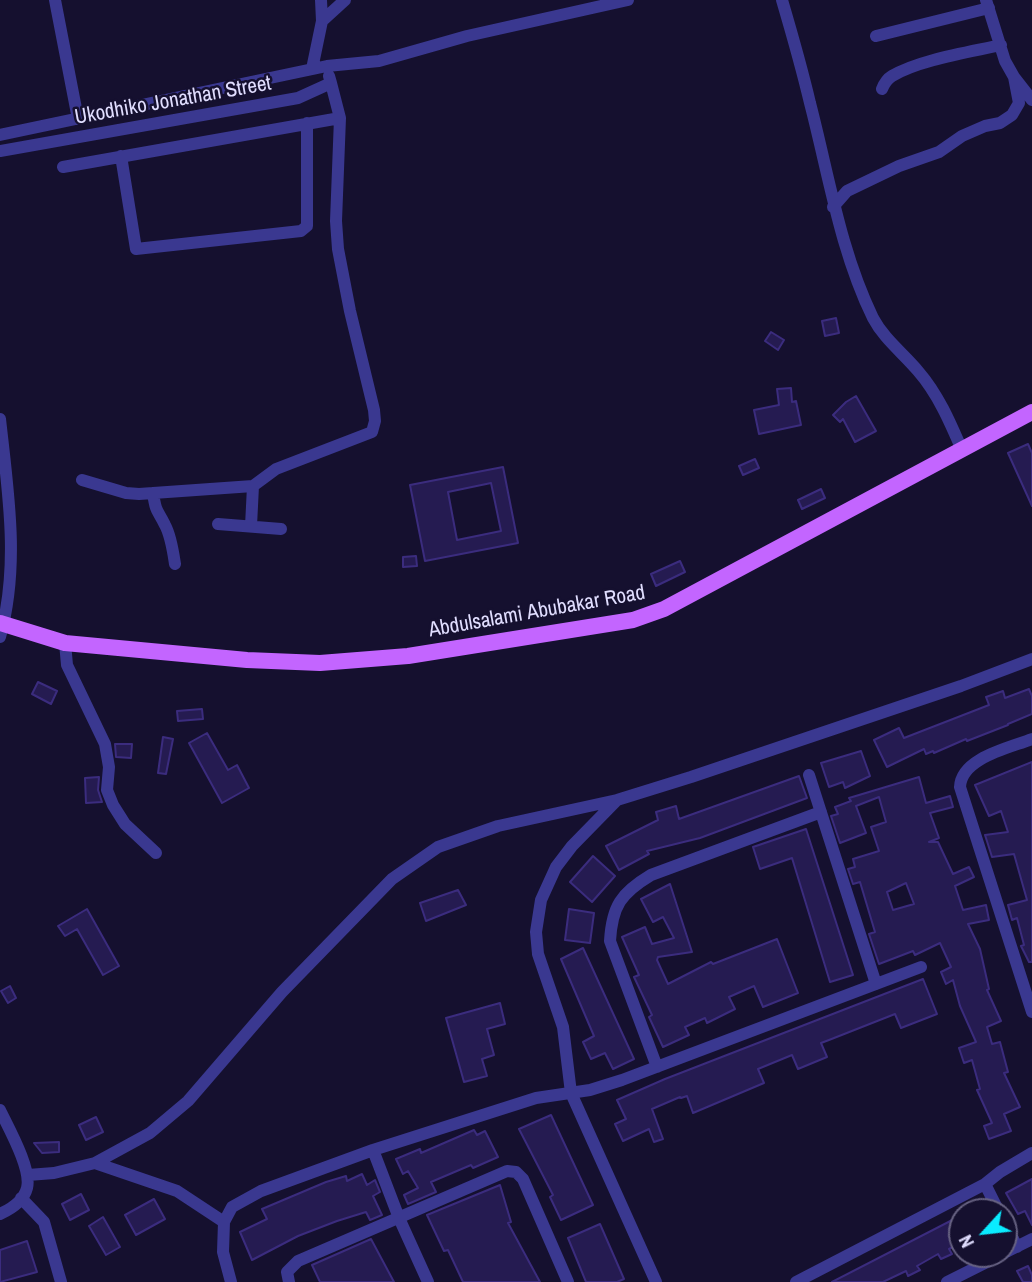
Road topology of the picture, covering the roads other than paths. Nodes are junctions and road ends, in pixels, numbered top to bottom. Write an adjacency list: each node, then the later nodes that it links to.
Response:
1 (55, 0): 17 (street)
2 (321, 0): 7 (street)
3 (345, 0): 7 (street)
4 (628, 0): 10 (street)
5 (782, 0): 23 (street)
6 (987, 4): 8 (street); 9 (street)
7 (322, 21): 11 (street)
8 (876, 36)
9 (1001, 45): 12 (street); 14 (street)
10 (327, 66): 11 (street); 13 (street)
11 (312, 69): 17 (street)
12 (1014, 77): 15 (street); 23 (street)
13 (331, 83): 16 (street); 20 (street, Ukodhiko Jonathan Street)
14 (882, 89)
15 (1032, 100)
16 (340, 118): 18 (street); 28 (street)
17 (78, 120): 19 (street)
18 (307, 124): 21 (street); 21 (street)
19 (0, 135)
20 (0, 151)
21 (121, 156): 22 (street)
22 (63, 167)
23 (833, 207): 26 (street)
24 (1032, 412): 26 (main road, Abdulsalami Abubakar Road)
25 (0, 419): 34 (street)
26 (962, 450): 35 (main road, Abdulsalami Abubakar Road)
27 (82, 480): 29 (street)
28 (253, 486): 29 (street); 31 (street)
29 (153, 493): 33 (street)
30 (218, 524): 31 (street)
31 (251, 526): 32 (street)
32 (281, 528)
33 (175, 564)
34 (1, 628): 35 (main road, Abdulsalami Abubakar Road)
35 (65, 643): 41 (street)
36 (1032, 659): 39 (street)
37 (1032, 738): 44 (street)
38 (809, 775): 40 (street)
39 (617, 800): 46 (street); 50 (street)
40 (821, 812): 43 (street); 45 (street)
41 (156, 853)
42 (921, 967): 43 (street)
43 (876, 984): 45 (street)
44 (1032, 1012)
45 (657, 1067): 46 (street)
46 (571, 1093): 48 (street); 64 (street)
47 (0, 1110): 51 (street)
48 (373, 1150): 56 (street); 57 (street)
49 (1032, 1153): 52 (street)
50 (95, 1163): 51 (street); 57 (street)
51 (27, 1175): 53 (street)
52 (985, 1184): 54 (street); 65 (street)
53 (22, 1198): 55 (street); 59 (street)
54 (992, 1198)
55 (0, 1214)
56 (400, 1218): 61 (street); 62 (street); 63 (street)
57 (223, 1222): 60 (street)
58 (975, 1268): 66 (street)
59 (61, 1282)
60 (231, 1282)
61 (289, 1282)
62 (428, 1282)
63 (568, 1282)
64 (656, 1282)
65 (796, 1282)
66 (947, 1282)

